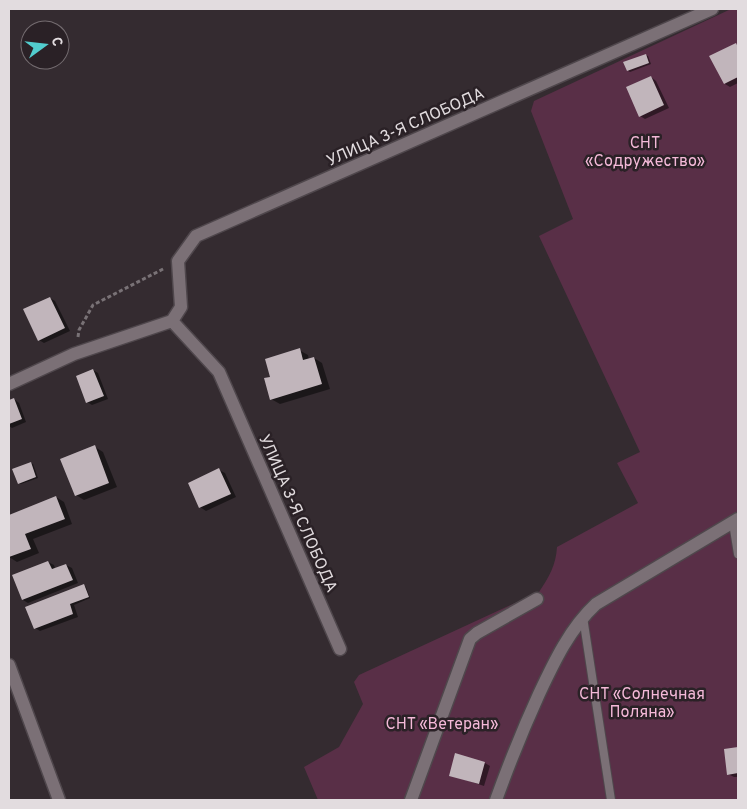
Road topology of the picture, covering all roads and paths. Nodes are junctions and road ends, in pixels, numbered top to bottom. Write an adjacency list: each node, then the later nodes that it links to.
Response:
1 (712, 9): 2 (street, УЛИЦА 3-Я СЛОБОДА)
2 (178, 261): 3 (street); 4 (path)
3 (172, 321): 4 (street); 10 (street, УЛИЦА 3-Я СЛОБОДА)
4 (74, 354): 5 (street)
5 (9, 384)
6 (735, 521): 7 (lane); 9 (street)
7 (738, 554)
8 (537, 599): 13 (street)
9 (583, 616): 14 (street); 15 (lane)
10 (340, 649)
11 (9, 665): 12 (street)
12 (59, 800)
13 (411, 800)
14 (496, 800)
15 (612, 800)

